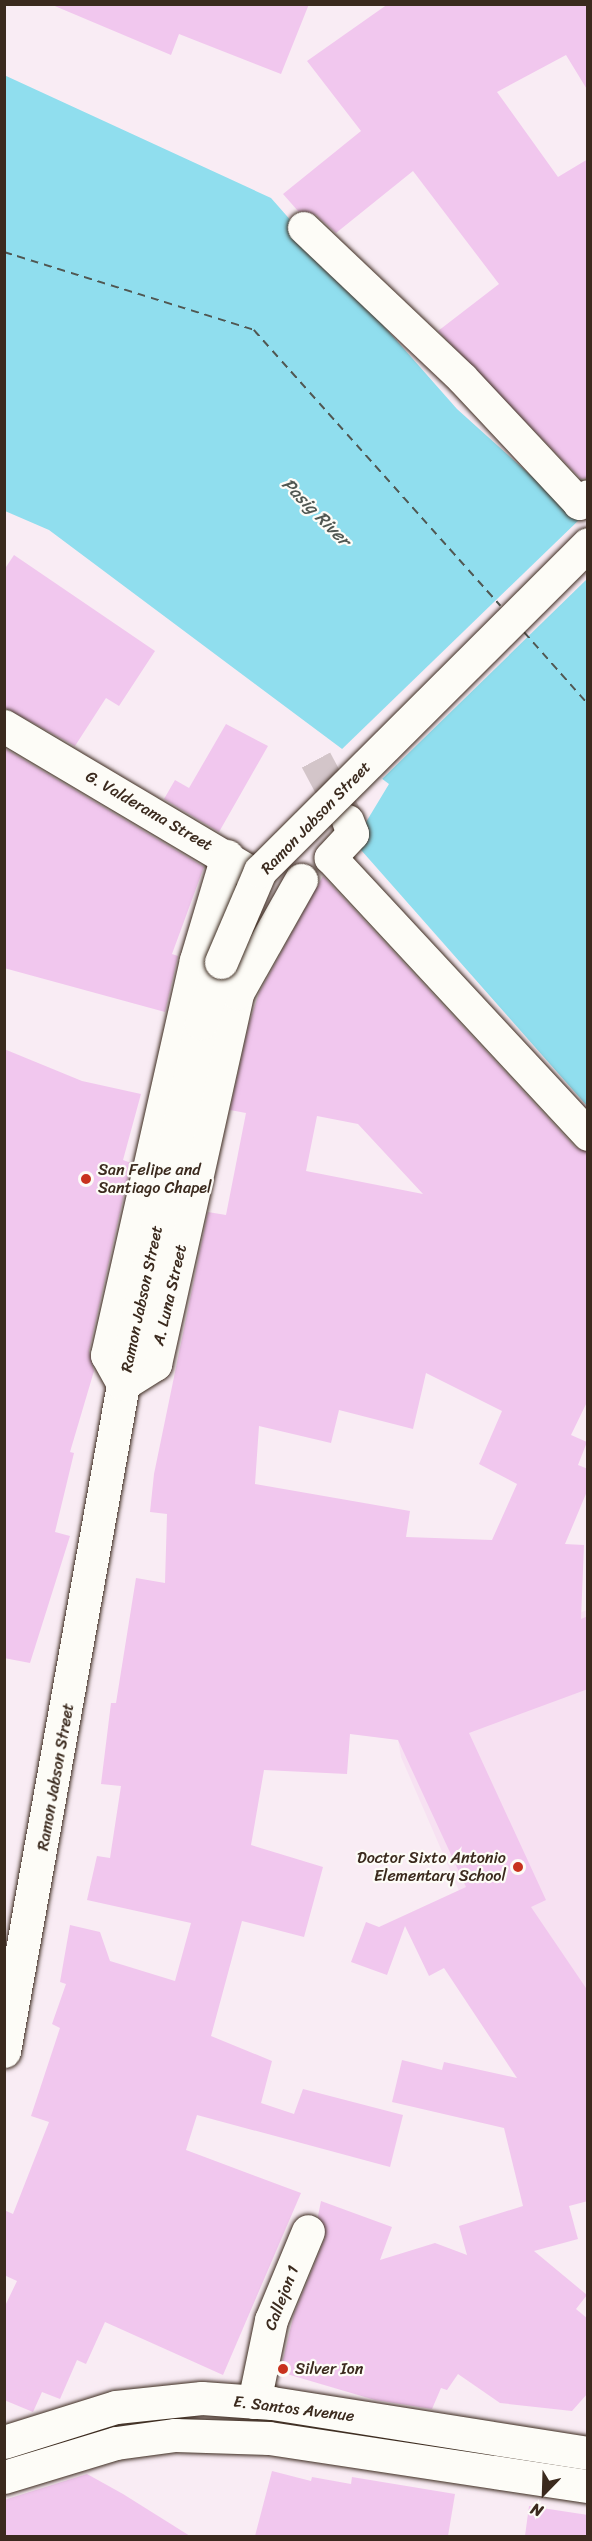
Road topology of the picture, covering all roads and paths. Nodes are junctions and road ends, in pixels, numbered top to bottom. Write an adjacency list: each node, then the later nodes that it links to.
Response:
1 (304, 228): 2 (street)
2 (583, 500)
3 (588, 544): 9 (street, Ramon Jabson Street, bridge)
4 (4, 726): 6 (street, G. Valderama Street)
5 (348, 821): 8 (street)
6 (227, 856): 7 (street, G. Valderama Street); 9 (street)
7 (296, 890): 9 (street, A. Luna Street)
8 (588, 1135)
9 (123, 1384): 10 (street, Ramon Jabson Street)
10 (4, 2051)
11 (308, 2231): 12 (street, Callejon 1)
12 (254, 2402): 13 (street, E. Santos Avenue); 14 (street, E. Santos Avenue)
13 (4, 2442)
14 (588, 2453)
15 (4, 2477): 16 (street, E. Santos Avenue)
16 (588, 2486)

